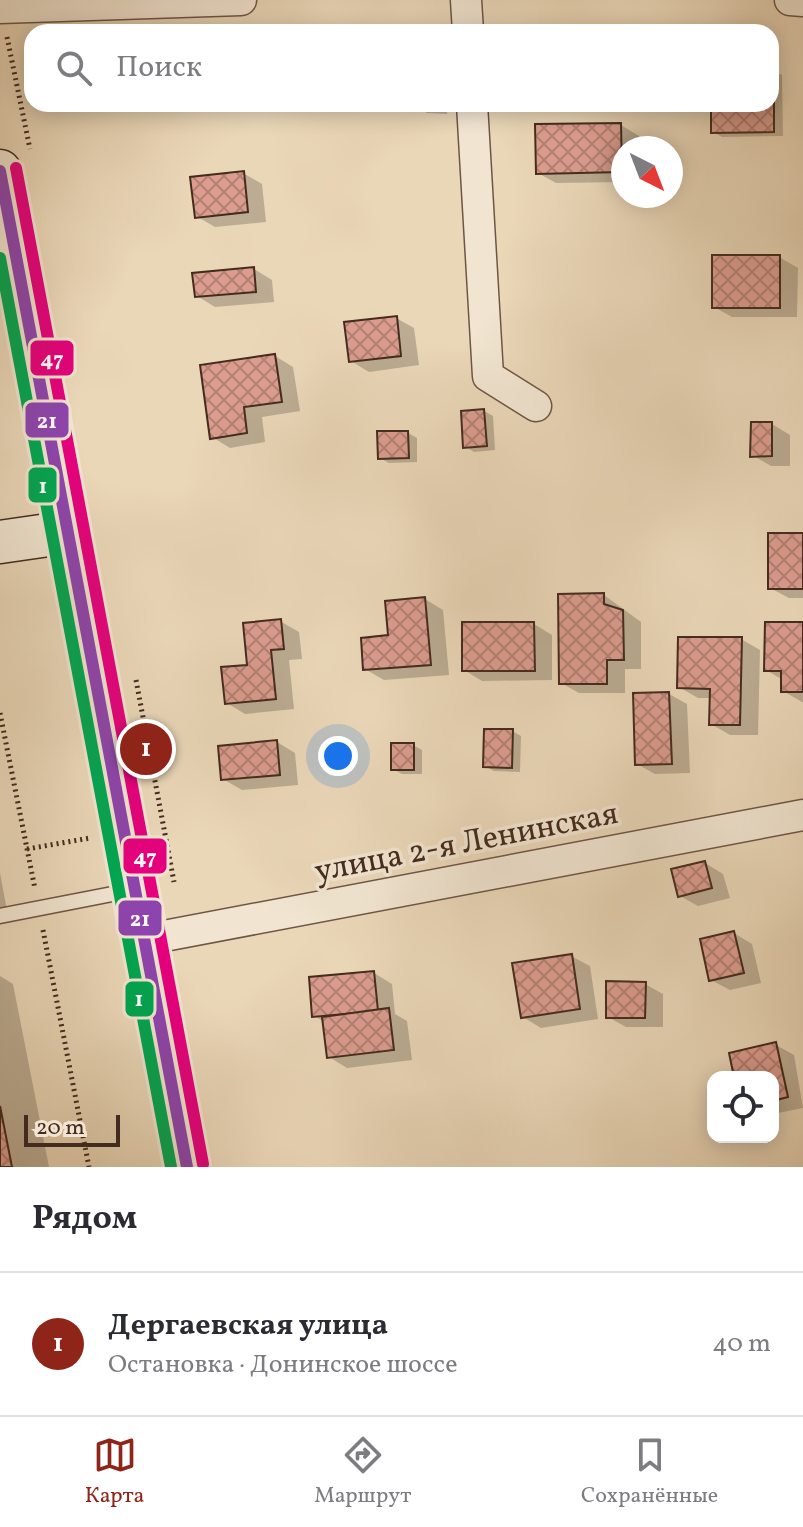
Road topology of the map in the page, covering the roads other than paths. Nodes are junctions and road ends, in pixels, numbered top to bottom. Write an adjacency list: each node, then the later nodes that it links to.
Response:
1 (241, 0): 5 (street)
2 (466, 0): 6 (street)
3 (790, 0): 4 (street)
4 (803, 1)
5 (0, 8)
6 (468, 24)
7 (472, 112): 9 (street)
8 (0, 171): 10 (main road)
9 (536, 406)
10 (69, 532): 11 (main road); 13 (main road)
11 (0, 542)
12 (803, 815): 15 (street, улица 2-я Ленинская)
13 (134, 890): 14 (lane); 15 (main road)
14 (0, 916)
15 (143, 940): 16 (main road)
16 (187, 1167)

